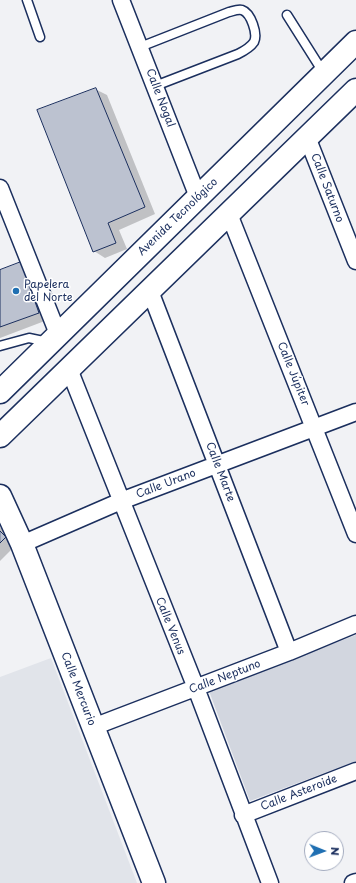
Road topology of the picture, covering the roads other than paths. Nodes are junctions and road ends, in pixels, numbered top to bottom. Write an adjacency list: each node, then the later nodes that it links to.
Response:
1 (26, 0): 4 (lane)
2 (121, 0): 6 (street, Calle Nogal)
3 (287, 15): 7 (lane)
4 (40, 37)
5 (356, 42): 7 (main road, Avenida Tecnológico)
6 (140, 47): 8 (street, Calle Nogal); 8 (lane)
7 (324, 73): 12 (main road, Avenida Tecnológico)
8 (155, 86): 12 (street, Calle Nogal)
9 (356, 90): 10 (main road)
10 (307, 137): 13 (main road); 15 (street, Calle Saturno)
11 (0, 188): 14 (street)
12 (198, 197): 17 (main road, Avenida Tecnológico)
13 (230, 214): 16 (main road); 22 (street, Calle Júpiter)
14 (5, 217): 17 (street)
15 (356, 261)
16 (150, 291): 19 (main road); 24 (street, Calle Marte)
17 (54, 338): 18 (lane); 20 (main road, Avenida Tecnológico)
18 (0, 346)
19 (69, 369): 23 (main road); 26 (street, Calle Venus)
20 (0, 392)
21 (356, 412): 22 (street, Calle Urano)
22 (314, 428): 24 (street, Calle Urano); 27 (street, Calle Júpiter)
23 (0, 436)
24 (217, 465): 26 (street, Calle Urano); 30 (street, Calle Marte)
25 (0, 496): 28 (main road, Calle Mercurio)
26 (121, 502): 28 (street, Calle Urano); 31 (street, Calle Venus)
27 (356, 534)
28 (22, 544): 32 (main road, Calle Mercurio)
29 (356, 624): 30 (street, Calle Neptuno)
30 (290, 652): 31 (street, Calle Neptuno)
31 (196, 688): 32 (street, Calle Neptuno); 34 (street, Calle Venus)
32 (93, 727): 35 (main road, Calle Mercurio)
33 (356, 771): 34 (street, Calle Asteroide)
34 (243, 815): 36 (street, Calle Venus)
35 (154, 883)
36 (270, 883)

